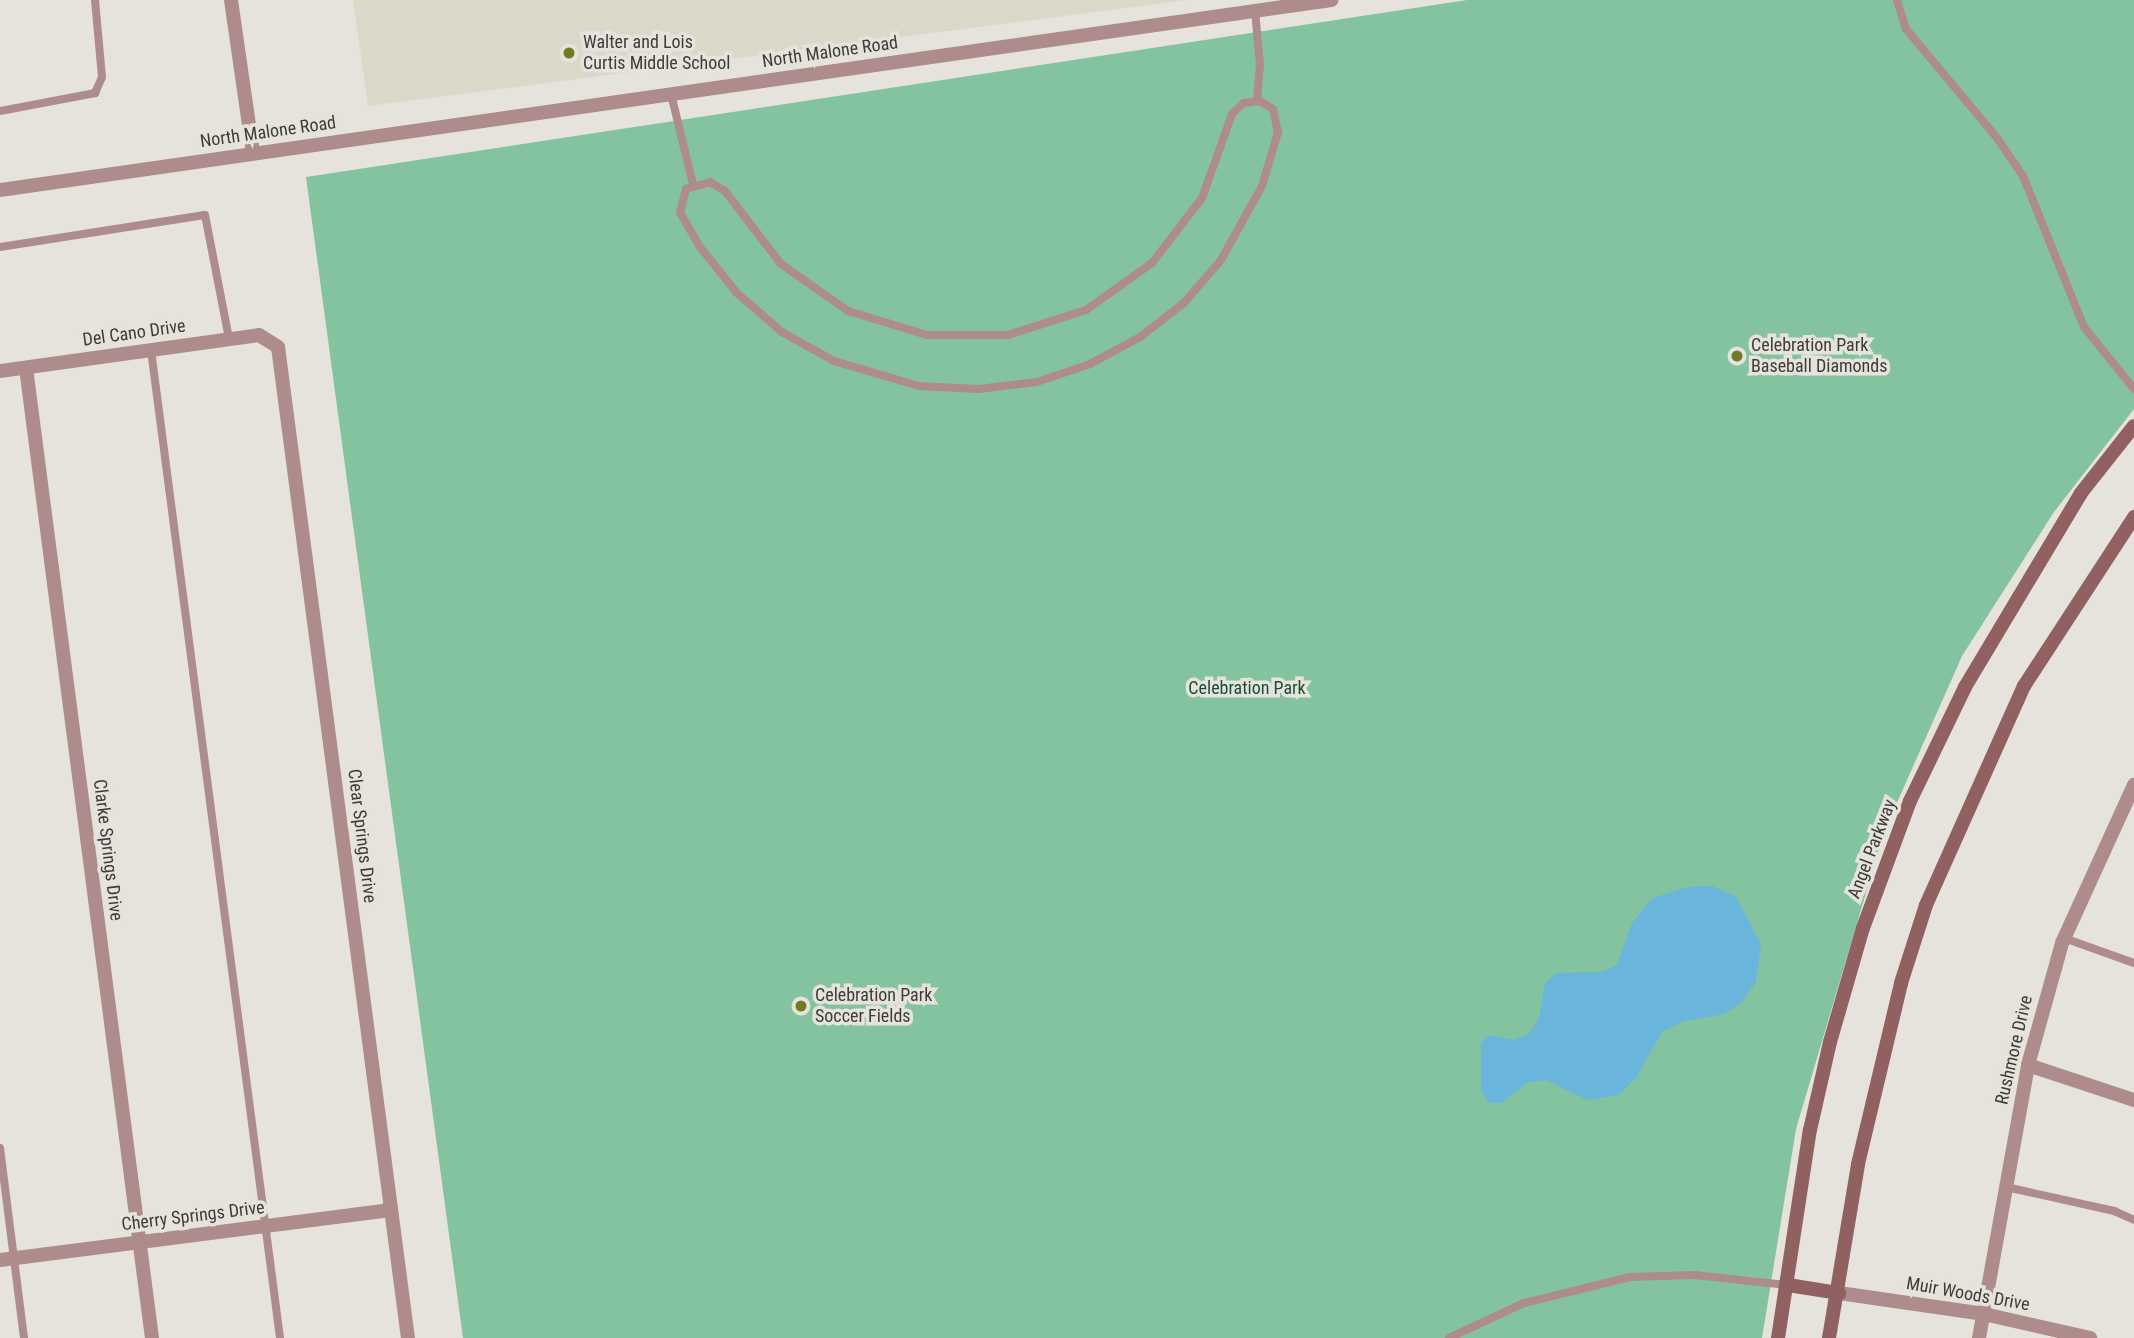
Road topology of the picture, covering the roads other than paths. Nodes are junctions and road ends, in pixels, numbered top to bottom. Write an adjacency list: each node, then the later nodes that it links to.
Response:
1 (95, 0): 8 (lane)
2 (231, 0): 9 (street)
3 (1332, 0): 5 (street, North Malone Road)
4 (1897, 0): 18 (lane)
5 (1254, 5): 6 (street, North Malone Road); 7 (lane)
6 (671, 94): 9 (street, North Malone Road); 10 (lane)
7 (1257, 101): 10 (lane); 10 (lane)
8 (0, 111)
9 (253, 153): 11 (street, North Malone Road)
10 (693, 184)
11 (0, 190)
12 (0, 247): 13 (lane)
13 (229, 339): 14 (street, Del Cano Drive); 15 (street, Del Cano Drive)
14 (273, 341): 30 (street, Clear Springs Drive)
15 (151, 350): 16 (street, Del Cano Drive); 32 (lane)
16 (26, 368): 17 (street, Del Cano Drive); 33 (street, Clarke Springs Drive)
17 (0, 371)
18 (2134, 389)
19 (2134, 426): 35 (main road, Angel Parkway)
20 (2134, 517): 36 (main road)
21 (2134, 785): 22 (street, Rushmore Drive)
22 (2120, 812): 23 (street); 24 (street, Rushmore Drive)
23 (2134, 819)
24 (2064, 938): 25 (lane); 26 (street, Rushmore Drive)
25 (2134, 962)
26 (2028, 1065): 27 (street); 29 (street, Rushmore Drive)
27 (2134, 1100)
28 (0, 1148): 34 (lane)
29 (2006, 1187): 31 (lane); 37 (street, Rushmore Drive)
30 (391, 1210): 32 (street, Cherry Springs Drive); 41 (street, Clear Springs Drive)
31 (2134, 1220)
32 (265, 1226): 33 (street, Cherry Springs Drive); 40 (lane)
33 (140, 1242): 34 (street, Cherry Springs Drive); 39 (street, Clarke Springs Drive)
34 (7, 1259): 38 (lane)
35 (1788, 1285): 36 (main road); 42 (lane); 43 (main road, Angel Parkway)
36 (1839, 1293): 37 (street, Muir Woods Drive); 44 (main road)
37 (1984, 1314): 45 (street, Rushmore Drive); 46 (street, Muir Woods Drive)
38 (24, 1338)
39 (152, 1338)
40 (280, 1338)
41 (408, 1338)
42 (1449, 1338)
43 (1778, 1338)
44 (1829, 1338)
45 (1979, 1338)
46 (2090, 1338)

